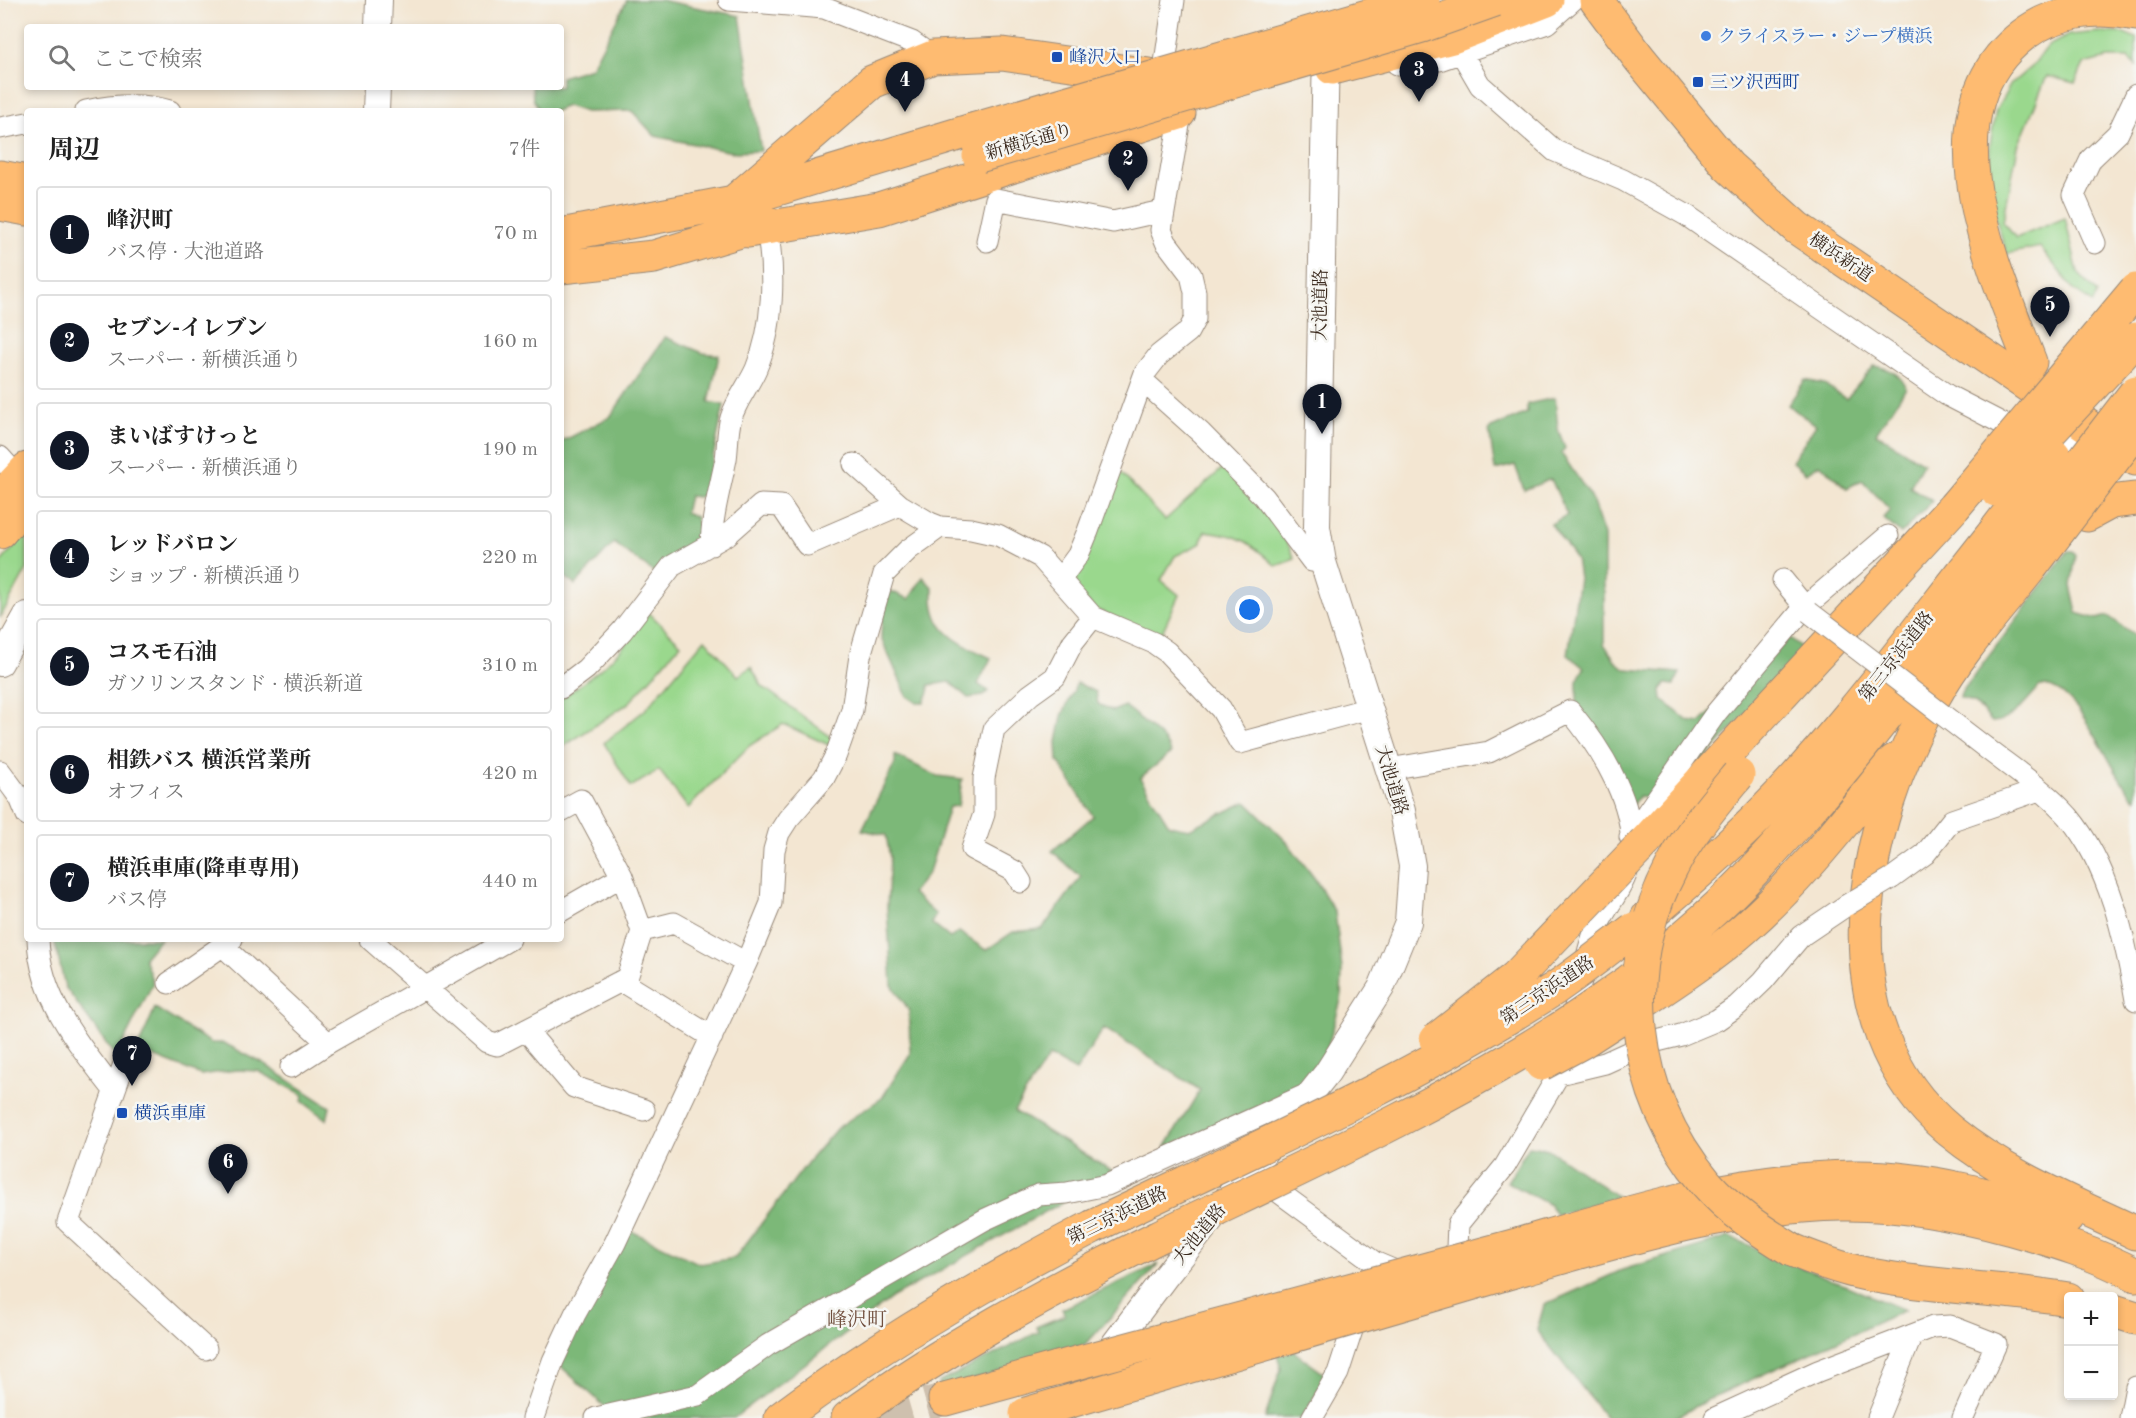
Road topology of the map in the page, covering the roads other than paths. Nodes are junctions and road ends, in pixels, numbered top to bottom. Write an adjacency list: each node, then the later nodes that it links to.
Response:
1 (379, 0): 11 (street)
2 (729, 0): 14 (street)
3 (1174, 0): 16 (street)
4 (1495, 0): 25 (main road, 新横浜通り, bridge)
5 (1547, 0): 13 (main road)
6 (1573, 0): 13 (street)
7 (1596, 0): 44 (main road, 横浜新道)
8 (1625, 0): 39 (main road, 横浜新道)
9 (1431, 3): 12 (main road); 13 (street); 25 (main road, 新横浜通り, bridge)
10 (2136, 14): 39 (main road)
11 (378, 24)
12 (1326, 38): 15 (street, 大池道路); 16 (main road)
13 (1457, 45): 15 (main road); 44 (street)
14 (933, 57): 16 (main road); 31 (main road)
15 (1324, 70): 22 (main road); 55 (street, 大池道路)
16 (1163, 77): 22 (street)
17 (377, 90): 21 (street)
18 (2136, 95): 34 (street)
19 (102, 108): 20 (street)
20 (144, 108)
21 (376, 108)
22 (1181, 113): 30 (street); 31 (main road)
23 (24, 124): 24 (street)
24 (0, 128)
25 (976, 143): 31 (main road, 新横浜通り)
26 (0, 177): 27 (main road)
27 (24, 182)
28 (0, 204): 29 (main road)
29 (24, 208)
30 (1162, 212): 33 (street); 40 (street)
31 (750, 220): 32 (main road, 新横浜通り); 35 (main road, 新横浜通り); 54 (street)
32 (564, 235)
33 (987, 241)
34 (2095, 243)
35 (564, 267)
36 (2136, 290): 52 (main road, bridge)
37 (2136, 339): 52 (main road, bridge)
38 (2136, 345): 52 (main road, 第三京浜道路, bridge)
39 (2030, 362): 43 (main road, 横浜新道)
40 (1143, 381): 55 (street); 56 (street)
41 (2136, 392): 52 (main road, 第三京浜道路, bridge)
42 (2136, 430): 52 (main road, bridge)
43 (2136, 441)
44 (2136, 460)
45 (854, 464): 48 (street)
46 (14, 480): 51 (main road)
47 (2136, 499): 49 (main road)
48 (900, 505): 50 (street); 54 (street)
49 (2087, 515)
50 (940, 527): 56 (street); 79 (street)
51 (0, 532)
52 (1991, 536): 70 (main road); 83 (main road, 第三京浜道路); 93 (main road, 第三京浜道路, bridge); 96 (main road); 101 (main road, bridge)
53 (1888, 537): 58 (street)
54 (711, 545): 62 (street)
55 (1323, 562): 63 (street, 大池道路)
56 (1061, 578): 59 (street)
57 (1783, 580): 58 (street)
58 (1807, 610): 67 (street, bridge); 70 (street)
59 (1093, 616): 63 (street); 72 (street)
60 (24, 620): 61 (street)
61 (0, 663)
62 (564, 686)
63 (1370, 708): 65 (street, 大池道路)
64 (1894, 761): 83 (main road)
65 (1389, 770): 70 (street); 92 (street, 大池道路)
66 (0, 771): 68 (street)
67 (2039, 790): 84 (street); 90 (street, bridge)
68 (24, 808)
69 (564, 809): 71 (street)
70 (1637, 840): 90 (street); 93 (main road, bridge)
71 (622, 876): 73 (street); 74 (street)
72 (1021, 882)
73 (564, 909)
74 (642, 931): 79 (street); 80 (street)
75 (38, 942): 91 (street)
76 (374, 942): 82 (street)
77 (505, 942): 82 (street)
78 (228, 943): 81 (street); 87 (street)
79 (746, 963): 86 (street)
80 (621, 981): 85 (street); 86 (street)
81 (169, 982)
82 (426, 986): 85 (street); 87 (street)
83 (1629, 996): 112 (main road, 第三京浜道路, bridge)
84 (2136, 1000)
85 (526, 1030): 94 (street)
86 (712, 1037): 109 (street)
87 (328, 1042): 89 (street)
88 (125, 1061): 91 (street)
89 (291, 1067)
90 (1558, 1074): 98 (street)
91 (113, 1089): 105 (street)
92 (1312, 1091): 95 (street, 大池道路); 110 (street)
93 (1361, 1098): 111 (main road, 第三京浜道路, bridge)
94 (644, 1110)
95 (1250, 1170): 98 (street); 113 (street, 大池道路)
96 (2136, 1233)
97 (2136, 1245): 99 (main road)
98 (1366, 1257): 114 (street)
99 (1521, 1257): 100 (main road); 107 (main road, bridge); 108 (main road, bridge)
100 (2136, 1275)
101 (2064, 1298)
102 (2118, 1312): 103 (main road)
103 (2136, 1318)
104 (1912, 1335): 115 (street); 116 (street); 117 (street)
105 (206, 1349)
106 (2136, 1388): 118 (street)
107 (945, 1399)
108 (1019, 1416)
109 (533, 1418)
110 (596, 1418)
111 (781, 1418)
112 (848, 1418)
113 (1059, 1418)
114 (1312, 1418)
115 (1715, 1418)
116 (1878, 1418)
117 (1963, 1418)
118 (2130, 1418)

